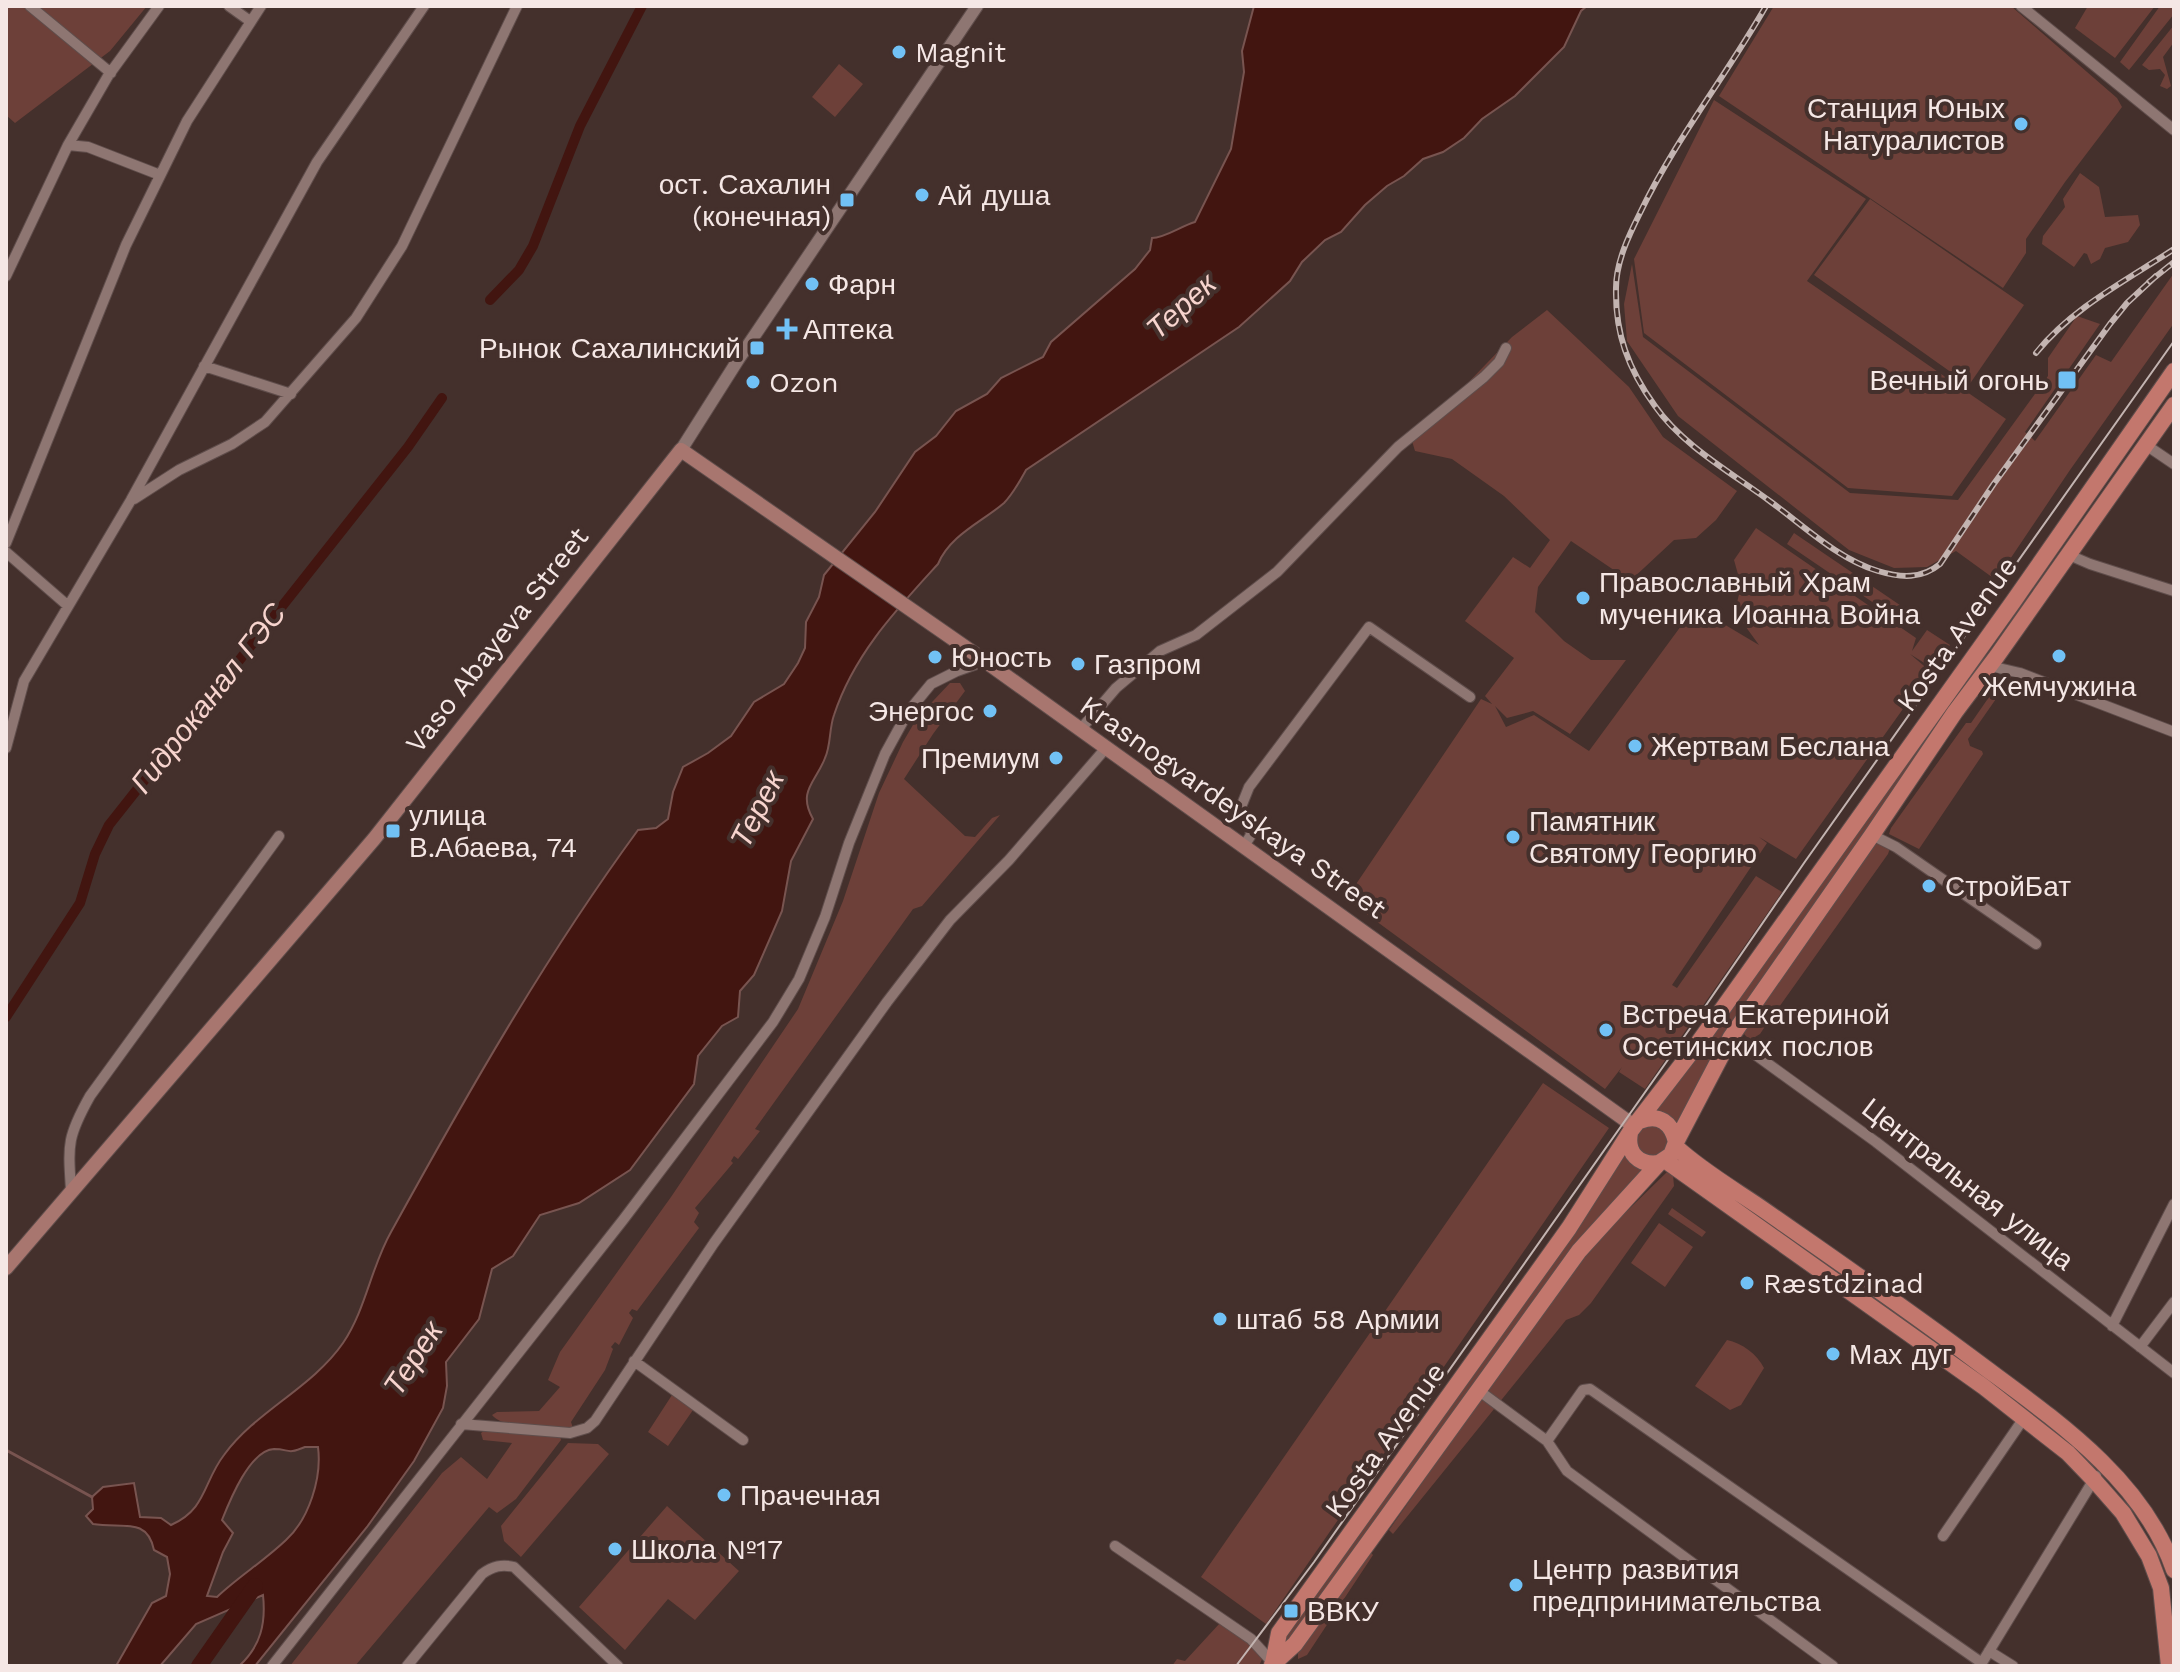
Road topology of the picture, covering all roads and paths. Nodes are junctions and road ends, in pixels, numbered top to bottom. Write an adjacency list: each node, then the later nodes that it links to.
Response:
1 (30, 6): 10 (street)
2 (159, 6): 10 (street)
3 (229, 6): 9 (street)
4 (261, 6): 9 (street)
5 (424, 6): 16 (street)
6 (517, 6): 18 (street)
7 (977, 6): 21 (street, Vaso Abayeva Street)
8 (2021, 6): 11 (street)
9 (250, 21): 13 (street)
10 (111, 73): 12 (street)
11 (2174, 130)
12 (68, 145): 13 (street); 14 (street)
13 (160, 175): 24 (street)
14 (6, 276)
15 (1506, 348): 34 (street)
16 (204, 366): 18 (street); 23 (street)
17 (2174, 371): 31 (main road, Kosta Avenue)
18 (291, 394): 23 (street)
19 (2174, 405): 20 (main road, Kosta Avenue)
20 (2146, 445): 22 (street); 26 (main road, Kosta Avenue)
21 (681, 450): 29 (main road, Krasnogvardeyskaya Street); 45 (main road, Vaso Abayeva Street)
22 (2174, 464)
23 (131, 500): 28 (street)
24 (6, 543)
25 (6, 552): 28 (street)
26 (2069, 555): 27 (street); 30 (main road, Kosta Avenue)
27 (2174, 591)
28 (67, 605): 36 (street)
29 (985, 661): 34 (main road, Krasnogvardeyskaya Street); 55 (street)
30 (1990, 666): 32 (main road, Kosta Avenue); 35 (street)
31 (1961, 674): 32 (main road); 43 (main road, Kosta Avenue)
32 (1976, 684): 38 (main road, Kosta Avenue)
33 (1470, 697): 40 (street)
34 (1080, 730): 37 (main road, Krasnogvardeyskaya Street)
35 (2174, 732)
36 (6, 748)
37 (1106, 748): 40 (main road, Krasnogvardeyskaya Street); 51 (street)
38 (1872, 835): 41 (street); 42 (main road, Kosta Avenue)
39 (279, 836): 45 (street)
40 (1244, 846): 43 (main road, Krasnogvardeyskaya Street)
41 (2036, 944)
42 (1731, 1037): 44 (main road, Kosta Avenue); 49 (street, Центральная улица)
43 (1635, 1126): 44 (main road); 44 (main road); 64 (main road, Kosta Avenue)
44 (1669, 1153): 53 (main road, Kosta Avenue); 54 (main road); 58 (main road)
45 (71, 1190): 47 (main road, Vaso Abayeva Street)
46 (2174, 1204): 49 (street)
47 (6, 1268)
48 (2174, 1302): 50 (street)
49 (2112, 1326): 50 (street, Центральная улица)
50 (2140, 1347): 52 (street, Центральная улица)
51 (634, 1361): 55 (street); 56 (street)
52 (2174, 1373)
53 (1478, 1390): 57 (street); 64 (main road, Kosta Avenue)
54 (2024, 1418): 59 (main road); 60 (street)
55 (461, 1424): 66 (street)
56 (743, 1440)
57 (1547, 1441): 65 (street); 69 (street)
58 (2103, 1464): 59 (street); 62 (main road)
59 (2094, 1480): 63 (street); 71 (main road)
60 (1943, 1536)
61 (1115, 1546): 64 (street)
62 (2174, 1570)
63 (1989, 1651): 65 (street); 70 (street)
64 (1272, 1664)
65 (1981, 1664)
66 (272, 1666)
67 (407, 1666): 68 (street)
68 (618, 1666)
69 (1833, 1666)
70 (2013, 1666)
71 (2169, 1666)

